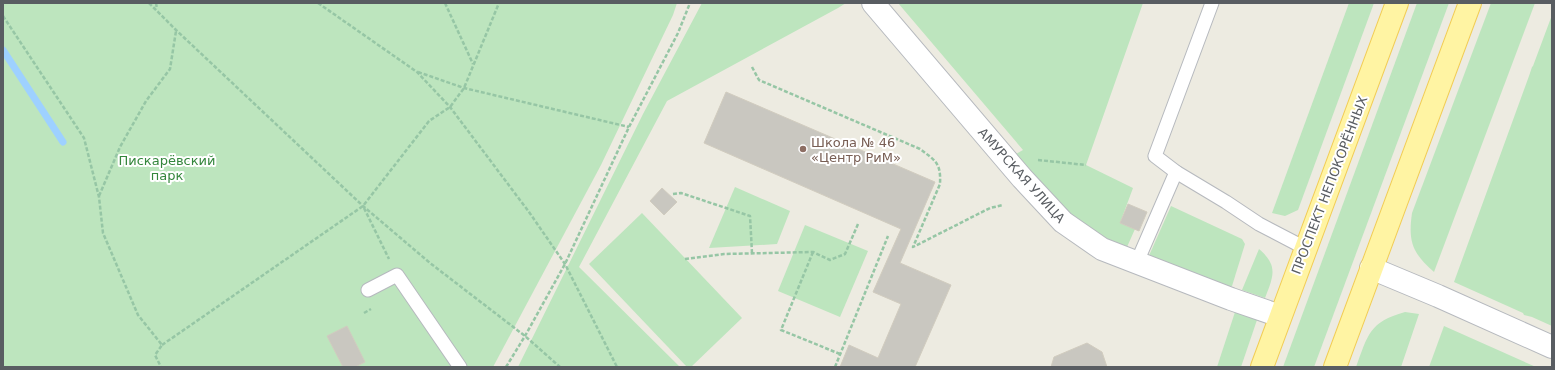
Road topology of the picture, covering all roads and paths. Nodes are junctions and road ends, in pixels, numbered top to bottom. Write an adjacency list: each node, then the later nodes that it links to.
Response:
1 (149, 3): 11 (path)
2 (156, 3): 11 (path)
3 (318, 3): 16 (path)
4 (445, 3): 14 (path)
5 (500, 3): 14 (path)
6 (690, 3): 19 (path)
7 (873, 3): 31 (street, АМУРСКАЯ УЛИЦА)
8 (1212, 3): 20 (lane)
9 (1397, 3): 27 (main road, ПРОСПЕКТ НЕПОКОРЁННЫХ)
10 (1470, 3): 33 (main road)
11 (157, 10): 13 (path)
12 (3, 16): 22 (path)
13 (176, 30): 22 (path); 24 (path)
14 (473, 64): 17 (path)
15 (752, 67): 23 (path)
16 (417, 72): 17 (path); 18 (path)
17 (464, 88): 18 (path); 19 (path)
18 (450, 107): 24 (path); 32 (path)
19 (628, 127): 32 (path)
20 (1176, 172): 27 (lane); 31 (lane)
21 (674, 194): 29 (path)
22 (99, 197): 38 (path)
23 (1003, 205)
24 (363, 206): 34 (path); 37 (path); 38 (path)
25 (858, 224): 28 (path)
26 (888, 236): 40 (path)
27 (1305, 248): 36 (main road, ПРОСПЕКТ НЕПОКОРЁННЫХ)
28 (813, 252): 29 (path); 40 (path)
29 (752, 253): 30 (path)
30 (685, 259)
31 (1137, 262): 36 (street, АМУРСКАЯ УЛИЦА)
32 (564, 264): 37 (path); 45 (path)
33 (1371, 268): 39 (street); 48 (main road)
34 (397, 275): 35 (lane); 42 (lane)
35 (368, 290)
36 (1280, 316): 47 (main road, ПРОСПЕКТ НЕПОКОРЁННЫХ)
37 (525, 336): 43 (path); 44 (path)
38 (162, 345): 41 (path)
39 (1552, 347)
40 (840, 354): 46 (path)
41 (161, 367)
42 (460, 367)
43 (506, 367)
44 (560, 367)
45 (617, 367)
46 (835, 367)
47 (1262, 367)
48 (1335, 367)

